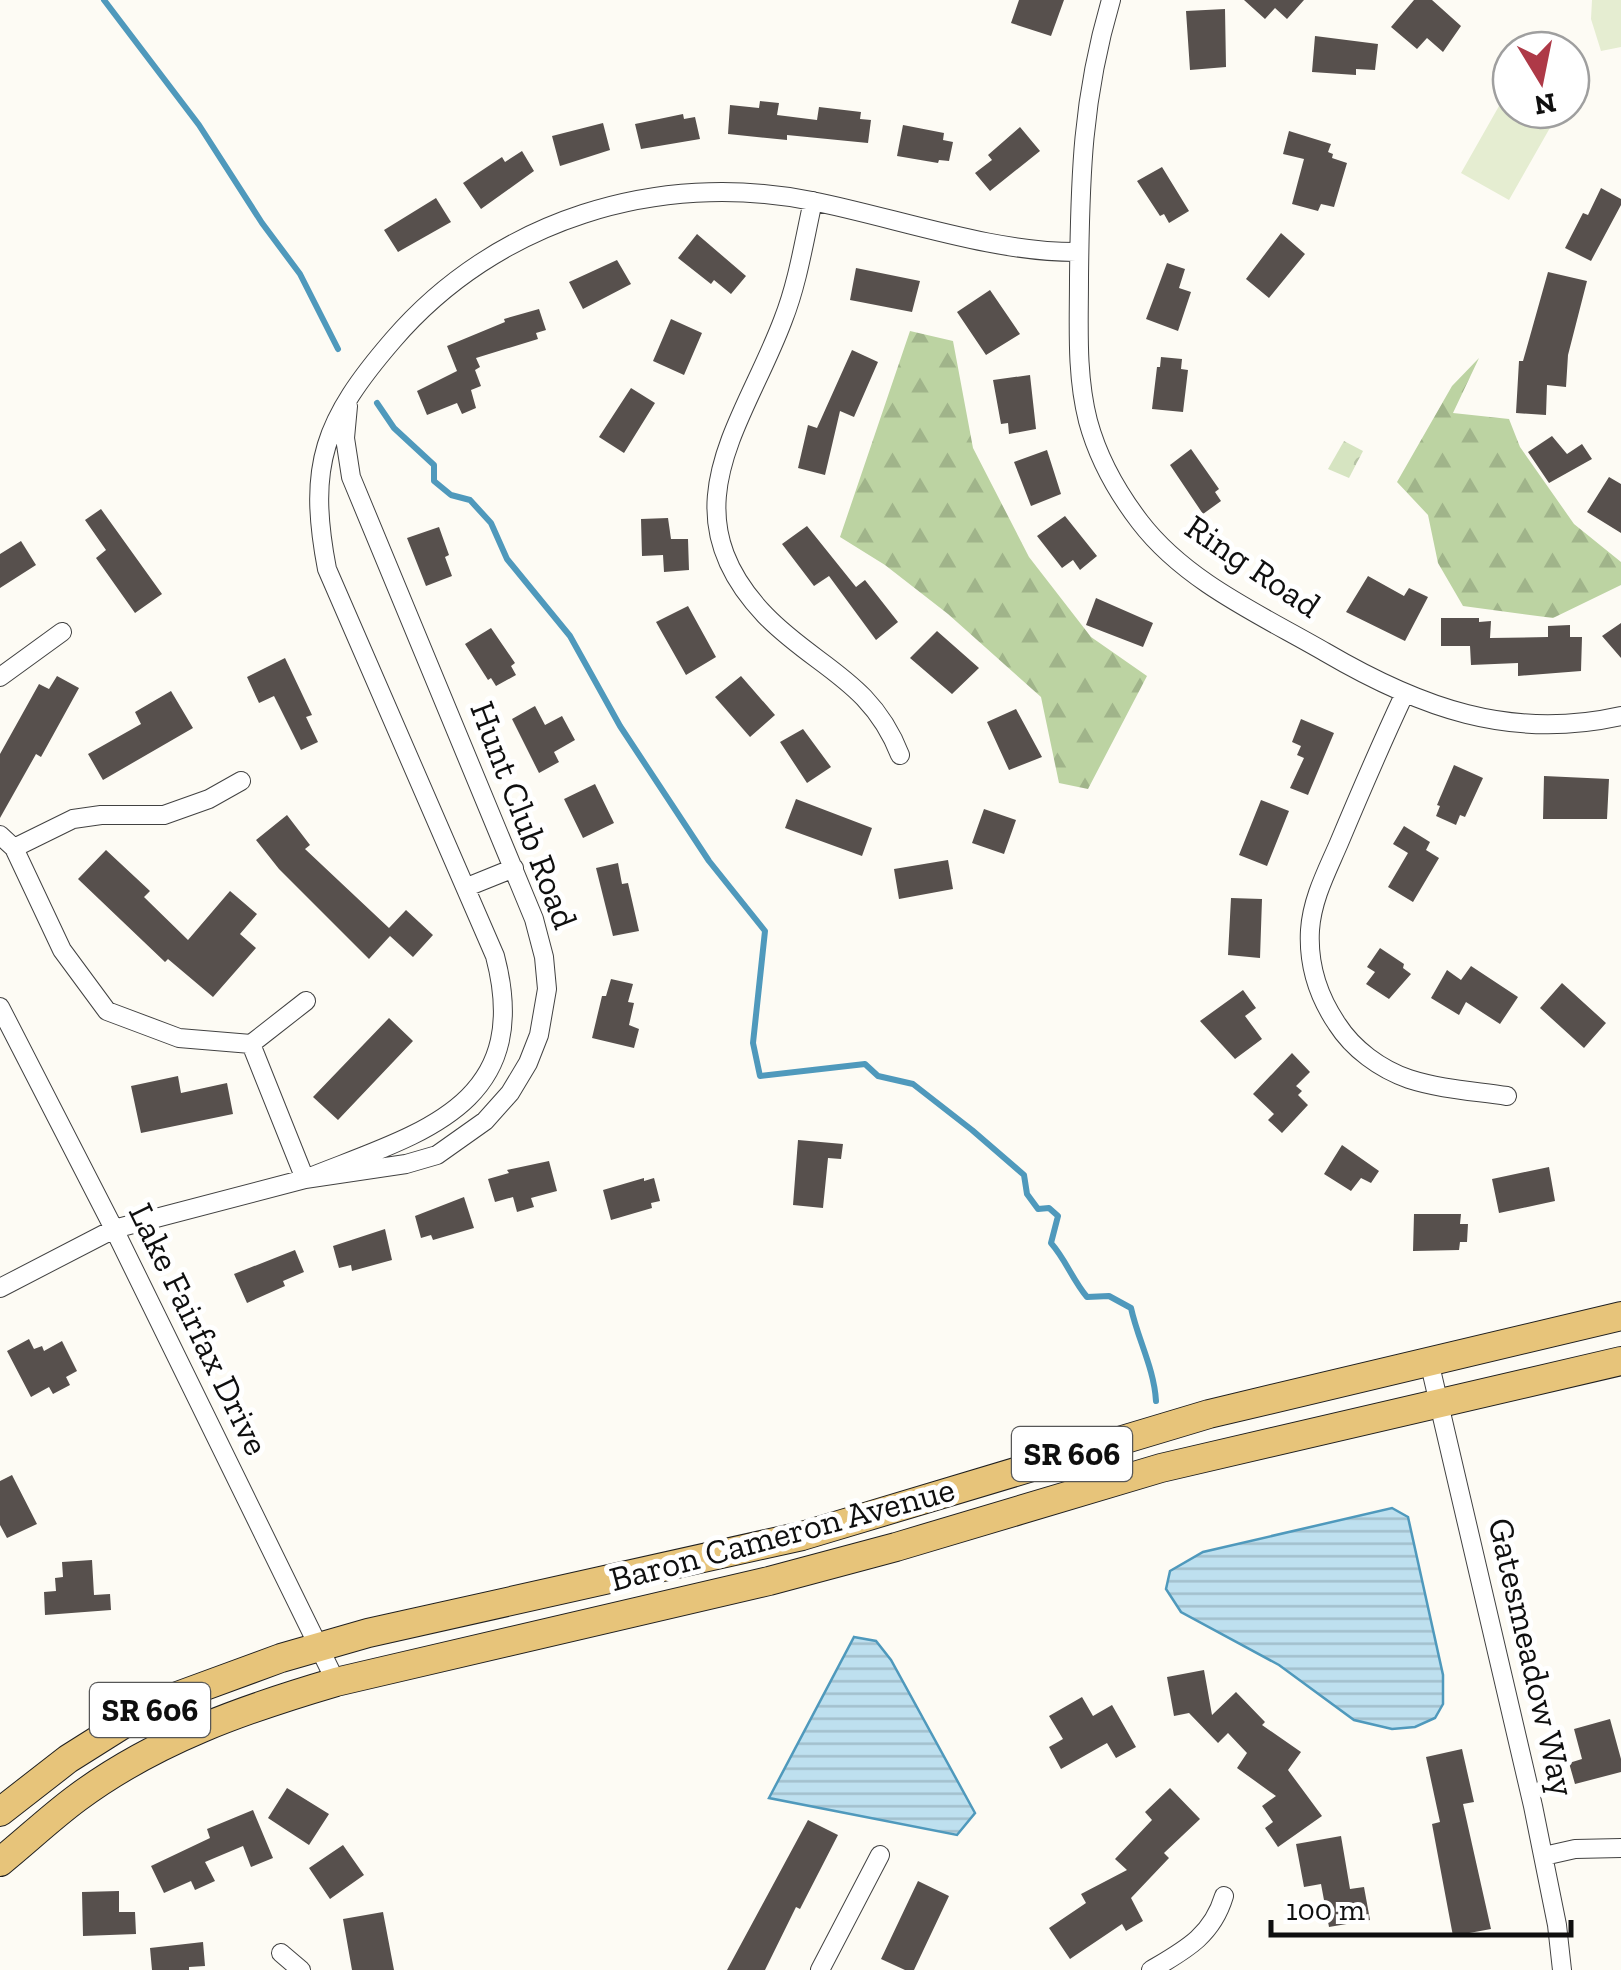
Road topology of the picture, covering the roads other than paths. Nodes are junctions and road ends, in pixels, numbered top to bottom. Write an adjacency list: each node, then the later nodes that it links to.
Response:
1 (1111, 0): 3 (street, Ring Road)
2 (814, 202): 3 (street, Hunt Club Road); 4 (street, Hunt Club Road); 9 (street)
3 (1080, 252): 7 (street, Ring Road)
4 (349, 402): 12 (street, Hunt Club Road); 13 (street, Hunt Club Road)
5 (62, 632): 6 (street)
6 (0, 676)
7 (1404, 695): 8 (street, Ring Road); 17 (street)
8 (1621, 716)
9 (900, 755)
10 (241, 780): 11 (street)
11 (7, 842): 16 (street)
12 (514, 868): 13 (street); 18 (street, Hunt Club Road)
13 (468, 888): 18 (street, Hunt Club Road)
14 (306, 1001): 16 (street)
15 (0, 1007): 19 (street, Lake Fairfax Drive)
16 (251, 1044): 18 (street)
17 (1507, 1096)
18 (305, 1179): 19 (street, Hunt Club Road)
19 (114, 1229): 20 (street, Hunt Club Road); 25 (street, Lake Fairfax Drive)
20 (0, 1288)
21 (1621, 1316): 22 (main road, Baron Cameron Avenue / SR 606)
22 (1429, 1361): 24 (street, Gatesmeadow Way); 25 (main road, Baron Cameron Avenue / SR 606)
23 (1621, 1361): 24 (main road, Baron Cameron Avenue / SR 606)
24 (1439, 1403): 26 (main road, Baron Cameron Avenue / SR 606); 30 (street, Gatesmeadow Way)
25 (320, 1646): 26 (street, Lake Fairfax Drive); 27 (main road, Baron Cameron Avenue / SR 606)
26 (336, 1682): 31 (main road, Baron Cameron Avenue / SR 606)
27 (0, 1812)
28 (1621, 1848): 30 (street)
29 (880, 1855): 35 (street)
30 (1544, 1856): 37 (street, Gatesmeadow Way)
31 (0, 1862)
32 (1224, 1896): 36 (street)
33 (282, 1953): 34 (street)
34 (300, 1970)
35 (820, 1970)
36 (1150, 1970)
37 (1562, 1970)

